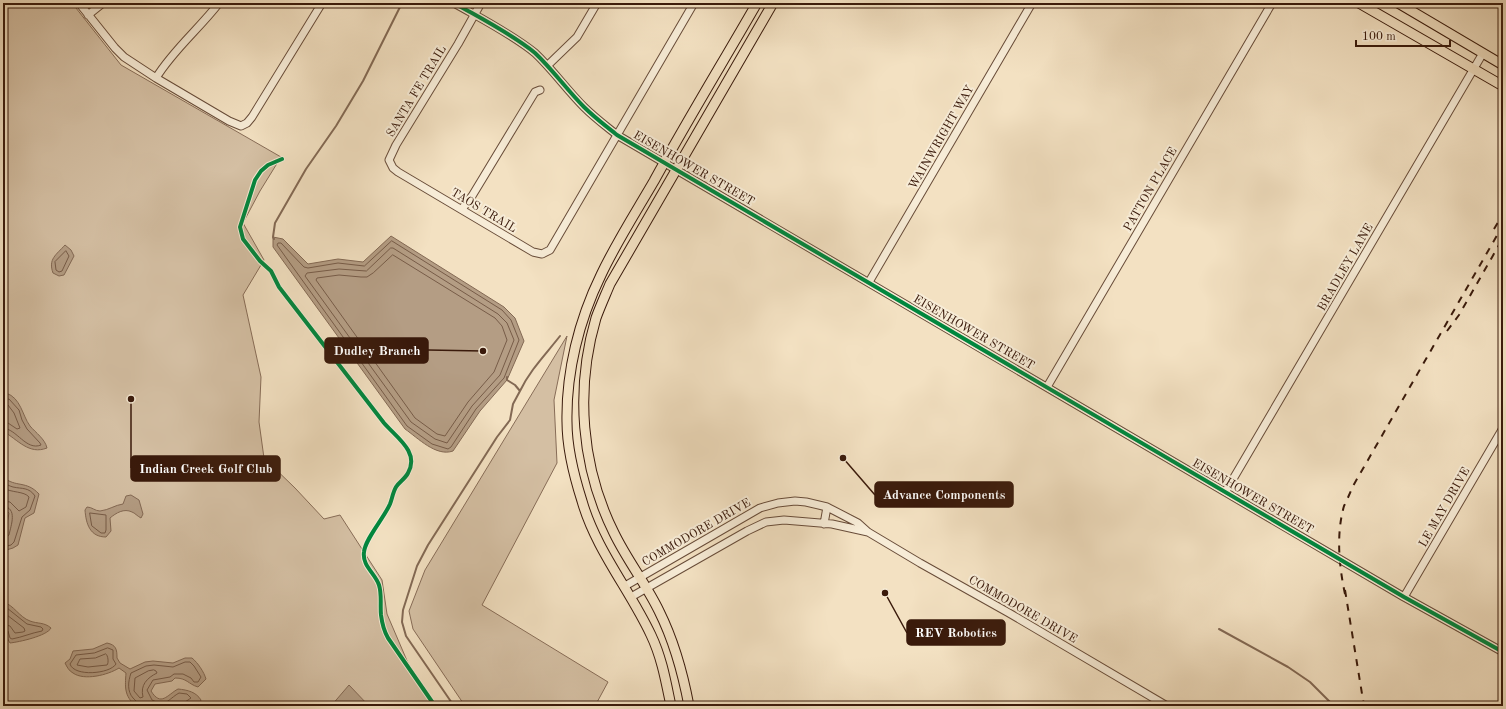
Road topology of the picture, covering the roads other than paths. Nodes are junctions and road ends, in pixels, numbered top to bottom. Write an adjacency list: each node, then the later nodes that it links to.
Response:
1 (79, 3): 15 (street)
2 (103, 3): 15 (street)
3 (219, 3): 21 (street)
4 (322, 3): 21 (street)
5 (454, 3): 16 (street, EISENHOWER STREET)
6 (481, 3): 16 (street, SANTA FE TRAIL)
7 (597, 3): 18 (street)
8 (694, 3): 24 (street)
9 (757, 3): 25 (main road)
10 (773, 3): 26 (main road)
11 (1032, 3): 29 (street, WAINWRIGHT WAY)
12 (1272, 3): 30 (street, PATTON PLACE)
13 (1359, 3): 20 (main road)
14 (1398, 3): 17 (main road)
15 (88, 15): 21 (street)
16 (474, 15): 18 (street, EISENHOWER STREET); 27 (street, SANTA FE TRAIL)
17 (1483, 53): 19 (main road); 20 (street, BRADLEY LANE)
18 (548, 65): 24 (street, EISENHOWER STREET)
19 (1503, 65)
20 (1473, 69): 22 (main road); 32 (street, BRADLEY LANE)
21 (156, 78)
22 (1503, 86)
23 (540, 90): 28 (street)
24 (617, 135): 25 (street, EISENHOWER STREET); 28 (street, TAOS TRAIL)
25 (664, 162): 26 (street, EISENHOWER STREET); 39 (main road)
26 (676, 170): 29 (street, EISENHOWER STREET); 38 (main road)
27 (416, 182): 28 (street, TAOS TRAIL)
28 (462, 209)
29 (869, 282): 30 (street, EISENHOWER STREET)
30 (1047, 387): 32 (street, EISENHOWER STREET)
31 (1503, 428): 42 (street, LE MAY DRIVE)
32 (1226, 491): 42 (street, EISENHOWER STREET)
33 (827, 507): 34 (street, COMMODORE DRIVE); 36 (street); 37 (street, COMMODORE DRIVE)
34 (760, 508): 35 (street); 38 (street, COMMODORE DRIVE)
35 (766, 522): 36 (street, COMMODORE DRIVE); 40 (street, COMMODORE DRIVE)
36 (824, 524): 37 (street, COMMODORE DRIVE)
37 (868, 532): 46 (street, COMMODORE DRIVE)
38 (639, 578): 39 (street, COMMODORE DRIVE); 40 (main road)
39 (625, 586): 41 (main road)
40 (646, 588): 41 (street, COMMODORE DRIVE); 45 (main road)
41 (631, 597): 44 (main road)
42 (1404, 597): 43 (street, EISENHOWER STREET)
43 (1503, 652)
44 (671, 706)
45 (689, 706)
46 (1167, 706)

